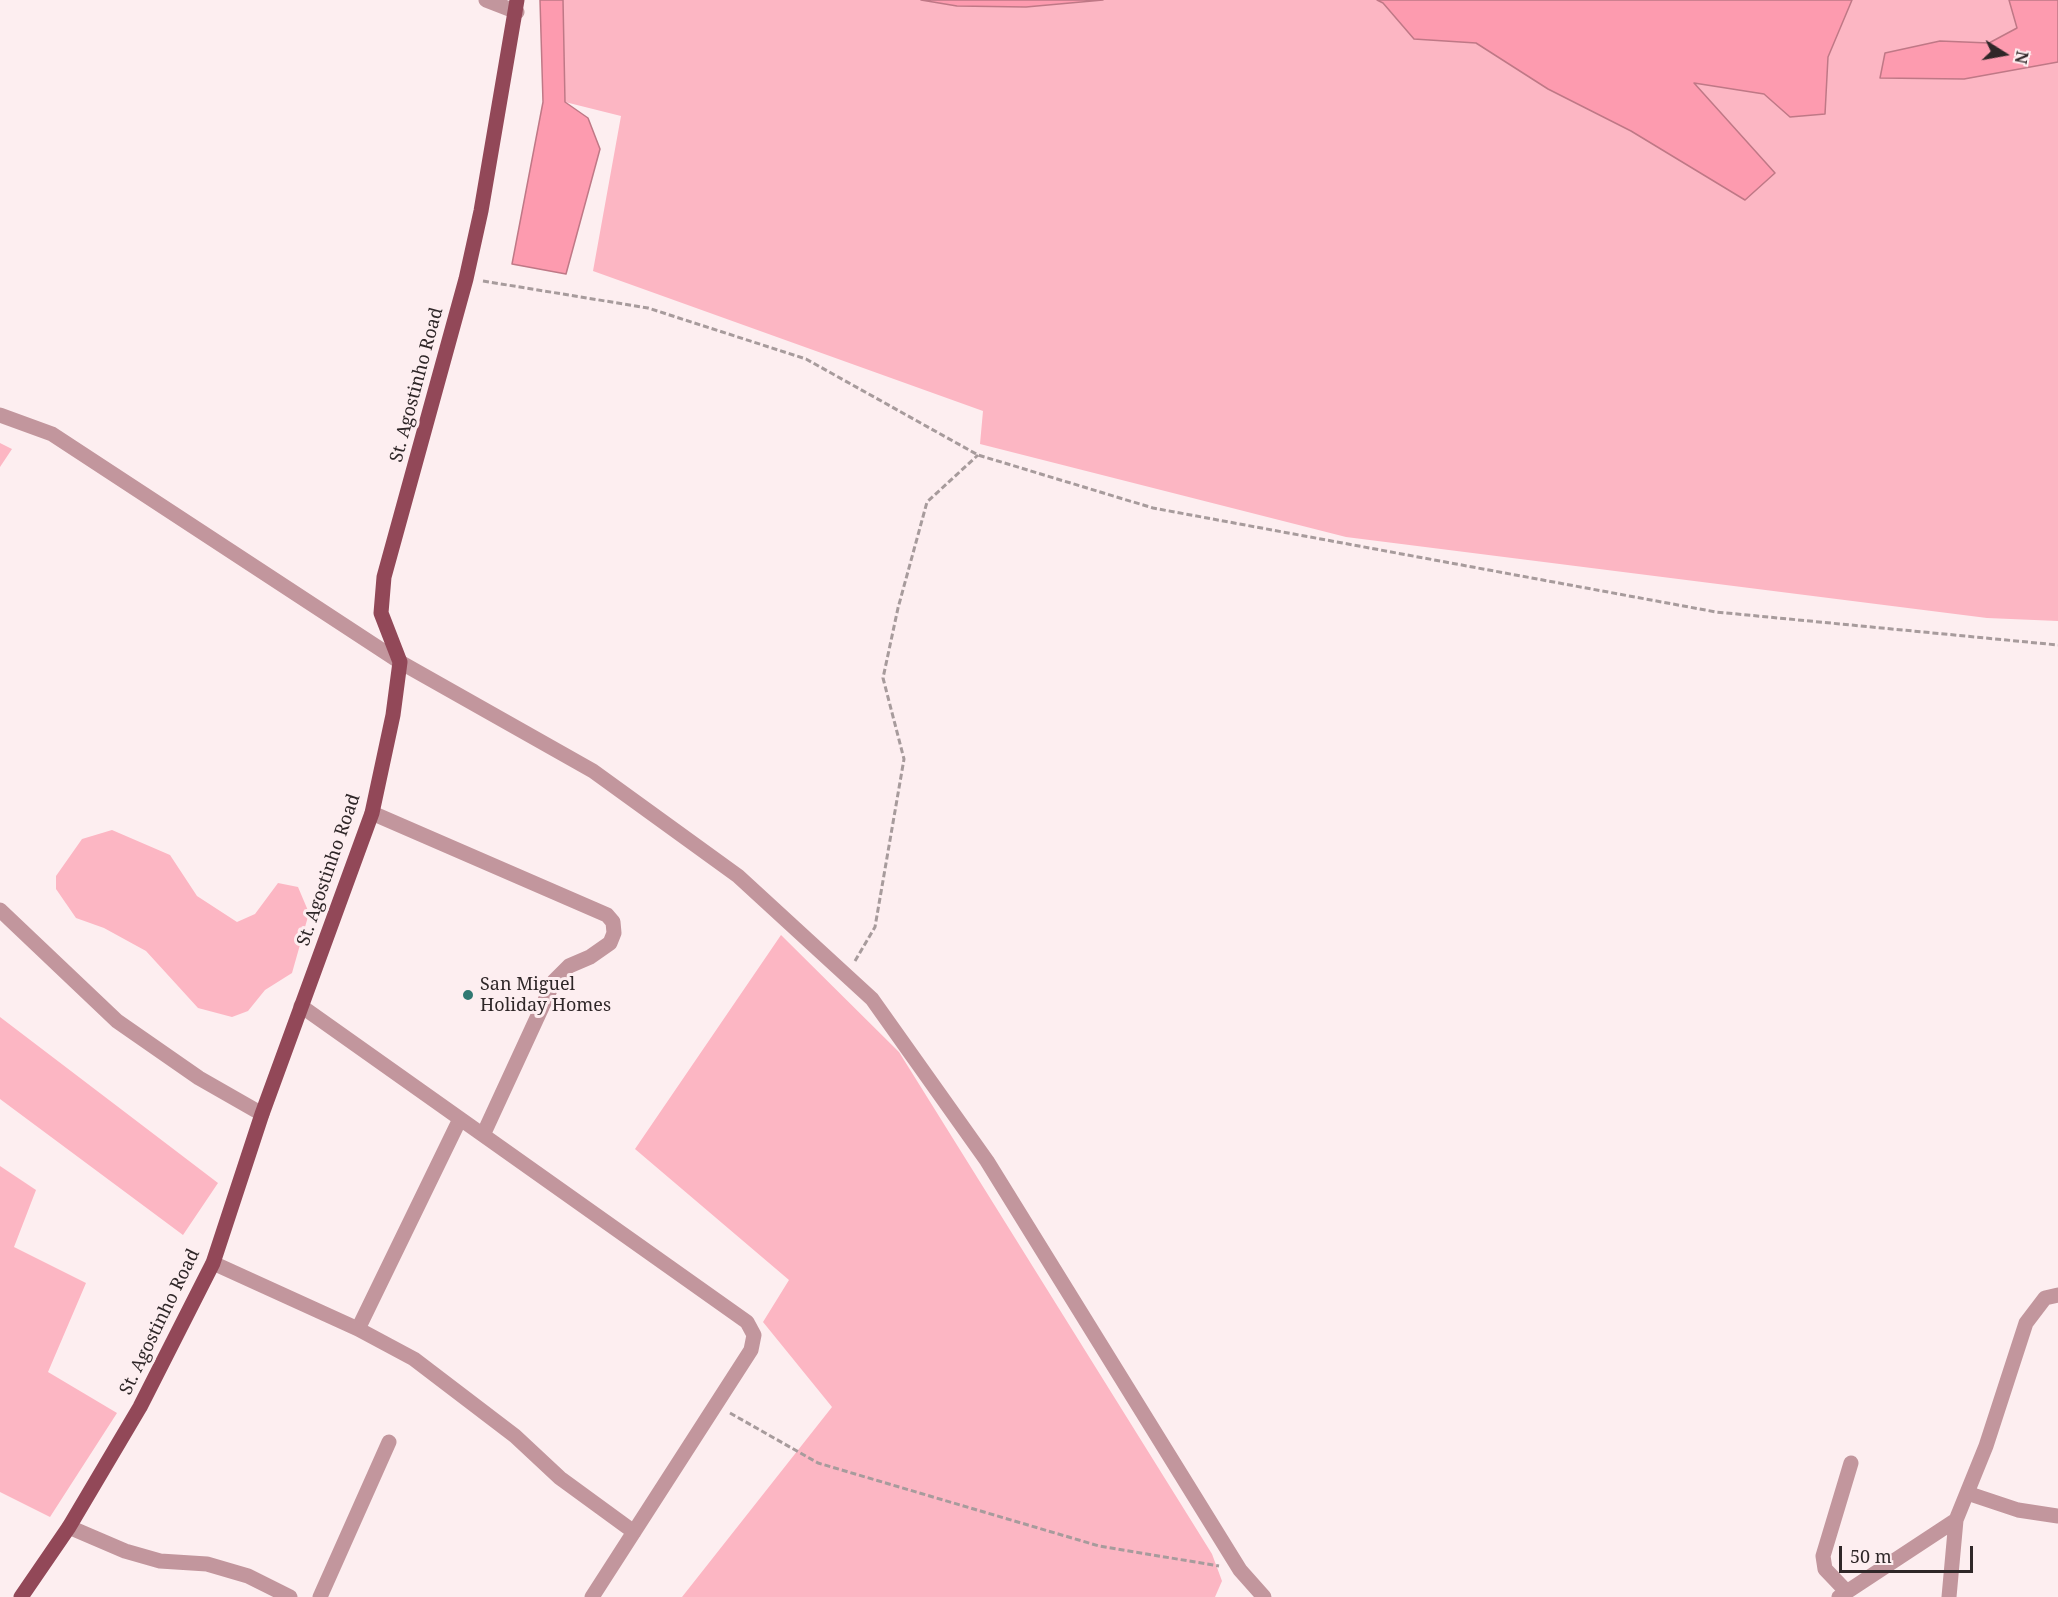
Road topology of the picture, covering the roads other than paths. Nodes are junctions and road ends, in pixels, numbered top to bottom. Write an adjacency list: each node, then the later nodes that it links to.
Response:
1 (486, 0): 2 (street)
2 (517, 6): 4 (main road, St. Agostinho Road)
3 (0, 415): 4 (street)
4 (400, 662): 5 (main road, St. Agostinho Road); 26 (street)
5 (372, 813): 7 (main road, St. Agostinho Road); 10 (street)
6 (0, 910): 8 (street)
7 (301, 1006): 8 (main road, St. Agostinho Road); 9 (street)
8 (262, 1114): 11 (main road, St. Agostinho Road)
9 (460, 1119): 10 (street); 13 (street)
10 (483, 1135): 20 (street)
11 (213, 1263): 13 (street); 19 (main road, St. Agostinho Road)
12 (2058, 1295): 16 (street)
13 (358, 1329): 20 (street)
14 (389, 1442): 24 (street)
15 (1851, 1463): 21 (street)
16 (1967, 1493): 17 (street); 18 (street)
17 (2058, 1516)
18 (1956, 1520): 21 (street); 27 (street)
19 (69, 1527): 22 (main road, St. Agostinho Road); 23 (street)
20 (634, 1532): 25 (street)
21 (1842, 1594)
22 (21, 1597)
23 (290, 1597)
24 (321, 1597)
25 (592, 1597)
26 (1264, 1597)
27 (1949, 1597)

